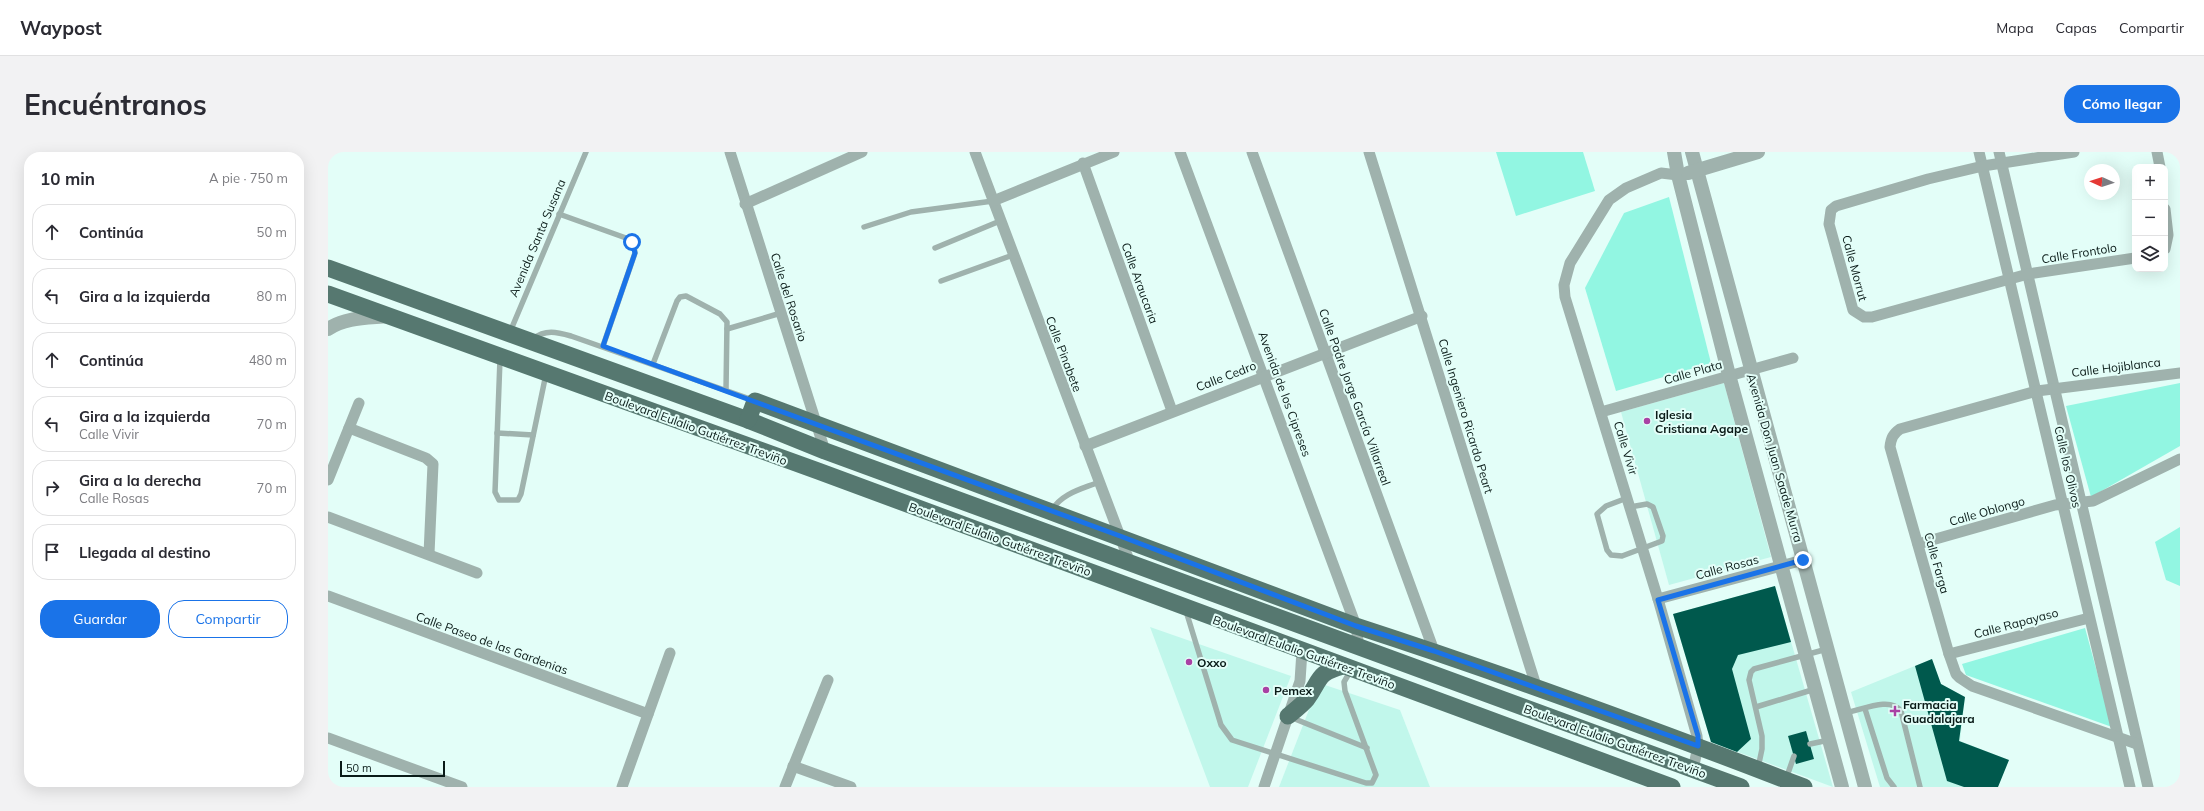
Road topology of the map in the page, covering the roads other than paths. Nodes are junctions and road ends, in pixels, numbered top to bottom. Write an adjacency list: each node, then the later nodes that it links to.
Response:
1 (586, 152): 24 (lane, Avenida Santa Susana)
2 (730, 152): 23 (street, Calle del Rosario)
3 (862, 152): 23 (street)
4 (975, 152): 22 (street, Calle Pinabete)
5 (1114, 152): 16 (street)
6 (1180, 152): 51 (street, Avenida de los Cipreses)
7 (1252, 152): 43 (street, Calle Padre Jorge García Villarreal)
8 (1369, 152): 37 (street, Calle Ingeniero Ricardo Peart)
9 (1692, 152): 19 (street, Avenida Don Juan Saade Murra)
10 (1758, 152): 19 (street)
11 (1979, 152): 18 (street, Calle los Olivos)
12 (2074, 152): 15 (street)
13 (2157, 152): 17 (street)
14 (1676, 153): 20 (street); 21 (street, Avenida Don Juan Saade Murra)
15 (2000, 157): 18 (street); 31 (street, Calle los Olivos)
16 (1083, 163): 22 (street); 57 (street, Calle Araucaria)
17 (2159, 164)
18 (1983, 166): 32 (street, Calle los Olivos); 32 (street, Calle Morrut)
19 (1696, 171): 21 (street); 47 (street, Avenida Don Juan Saade Murra)
20 (1661, 173): 21 (street); 58 (street, Calle Vivir)
21 (1678, 176): 50 (street, Avenida Don Juan Saade Murra)
22 (993, 201): 25 (street, Calle Pinabete); 26 (lane)
23 (745, 204): 35 (street, Calle del Rosario)
24 (559, 214): 40 (lane, Avenida Santa Susana); 42 (lane)
25 (1000, 221): 27 (lane); 28 (street, Calle Pinabete)
26 (864, 227)
27 (935, 248)
28 (1013, 255): 33 (lane); 64 (street, Calle Pinabete)
29 (2132, 258): 31 (street, Calle Frontolo)
30 (328, 268): 40 (main road, Boulevard Eulalio Gutiérrez Treviño)
31 (2028, 274): 32 (street, Calle Morrut); 52 (street, Calle los Olivos)
32 (2010, 279): 54 (street, Calle los Olivos)
33 (941, 281)
34 (328, 294): 36 (main road, Boulevard Eulalio Gutiérrez Treviño)
35 (781, 313): 39 (lane); 60 (street, Calle del Rosario)
36 (389, 316): 38 (street); 44 (main road, Boulevard Eulalio Gutiérrez Treviño)
37 (1422, 316): 43 (street, Calle Cedro); 98 (street, Calle Ingeniero Ricardo Peart)
38 (328, 329)
39 (727, 329): 46 (lane); 53 (lane)
40 (509, 334): 41 (main road, Boulevard Eulalio Gutiérrez Treviño)
41 (530, 341): 42 (lane); 59 (main road, Boulevard Eulalio Gutiérrez Treviño)
42 (603, 346): 46 (lane)
43 (1325, 353): 51 (street, Calle Cedro); 92 (street, Calle Padre Jorge García Villarreal)
44 (500, 356): 48 (main road, Boulevard Eulalio Gutiérrez Treviño); 62 (lane)
45 (1793, 358): 47 (street, Calle Plata)
46 (653, 364): 53 (lane)
47 (1750, 370): 50 (street, Calle Plata); 79 (street, Avenida Don Juan Saade Murra)
48 (546, 373): 63 (lane); 85 (main road, Boulevard Eulalio Gutiérrez Treviño)
49 (2180, 373): 52 (street, Calle Hojiblanca)
50 (1728, 375): 58 (street, Calle Plata); 81 (street, Avenida Don Juan Saade Murra)
51 (1265, 376): 57 (street, Calle Cedro); 88 (street, Avenida de los Cipreses)
52 (2055, 388): 54 (street, Calle Farga); 71 (street, Calle los Olivos)
53 (726, 390): 55 (lane)
54 (2037, 391): 72 (street, Calle los Olivos); 76 (street, Calle Farga)
55 (755, 401): 59 (main road, Boulevard Eulalio Gutiérrez Treviño); 60 (main road, Boulevard Eulalio Gutiérrez Treviño)
56 (359, 403): 61 (street)
57 (1172, 411): 64 (street, Calle Cedro)
58 (1601, 412): 70 (street, Calle Vivir)
59 (748, 420): 65 (main road, Boulevard Eulalio Gutiérrez Treviño)
60 (817, 424): 65 (street, Calle del Rosario); 73 (main road, Boulevard Eulalio Gutiérrez Treviño)
61 (349, 428): 67 (street); 78 (street)
62 (498, 433): 63 (lane); 63 (lane)
63 (533, 435)
64 (1085, 446): 69 (street, Calle Pinabete)
65 (825, 451): 80 (main road, Boulevard Eulalio Gutiérrez Treviño)
66 (2180, 459): 71 (street)
67 (331, 463): 68 (street)
68 (328, 480)
69 (1099, 482): 73 (lane); 75 (street, Calle Pinabete)
70 (1629, 503): 77 (street, Calle Vivir); 77 (lane); 77 (lane)
71 (2081, 503): 72 (street); 109 (street, Calle los Olivos)
72 (2063, 504): 76 (street, Calle Oblongo); 87 (street, Calle los Olivos)
73 (1051, 511): 75 (main road, Boulevard Eulalio Gutiérrez Treviño)
74 (328, 517): 78 (street)
75 (1120, 536): 80 (street, Calle Pinabete); 88 (main road, Boulevard Eulalio Gutiérrez Treviño)
76 (1918, 544): 95 (street, Calle Farga)
77 (1643, 549): 84 (street, Calle Vivir)
78 (429, 554): 82 (street)
79 (1803, 560): 81 (street, Calle Rosas); 90 (street, Avenida Don Juan Saade Murra)
80 (1130, 563): 86 (main road, Boulevard Eulalio Gutiérrez Treviño)
81 (1781, 566): 84 (street, Calle Rosas); 94 (street, Avenida Don Juan Saade Murra)
82 (477, 573)
83 (328, 596): 103 (street, Calle Paseo de las Gardenias)
84 (1658, 600): 110 (street, Calle Vivir)
85 (1185, 608): 91 (main road, Boulevard Eulalio Gutiérrez Treviño); 112 (lane)
86 (1263, 612): 89 (main road, Boulevard Eulalio Gutiérrez Treviño); 91 (main road)
87 (2089, 618): 95 (street, Calle Rapayaso); 105 (street, Calle los Olivos)
88 (1356, 626): 89 (street, Avenida de los Cipreses); 92 (main road, Boulevard Eulalio Gutiérrez Treviño)
89 (1359, 648): 116 (main road, Boulevard Eulalio Gutiérrez Treviño)
90 (1828, 649): 94 (lane); 102 (street, Avenida Don Juan Saade Murra)
91 (1302, 651): 96 (main road, Boulevard Eulalio Gutiérrez Treviño); 104 (street)
92 (1434, 651): 98 (main road, Boulevard Eulalio Gutiérrez Treviño)
93 (670, 653): 103 (street)
94 (1805, 654): 99 (street, Avenida Don Juan Saade Murra); 100 (lane)
95 (1949, 654): 105 (street, Calle Farga)
96 (1347, 668): 104 (main road); 111 (lane); 123 (main road, Boulevard Eulalio Gutiérrez Treviño)
97 (828, 680): 114 (street)
98 (1537, 689): 110 (main road, Boulevard Eulalio Gutiérrez Treviño)
99 (1815, 689): 100 (lane); 107 (street, Avenida Don Juan Saade Murra)
100 (1756, 707): 115 (lane)
101 (1865, 709): 102 (lane); 128 (lane); 129 (lane)
102 (1845, 713): 127 (street, Avenida Don Juan Saade Murra)
103 (648, 714): 119 (street)
104 (1288, 716): 111 (lane); 112 (street)
105 (2118, 737): 109 (street, Calle Farga); 130 (street, Calle los Olivos)
106 (328, 738): 118 (street)
107 (1829, 740): 108 (lane); 126 (street, Avenida Don Juan Saade Murra)
108 (1810, 744)
109 (2137, 744): 131 (street, Calle los Olivos)
110 (1698, 746): 115 (main road, Boulevard Eulalio Gutiérrez Treviño); 116 (street, Calle Vivir)
111 (1367, 748): 112 (lane)
112 (1275, 754): 122 (street)
113 (1794, 756): 117 (lane)
114 (793, 766): 120 (street); 121 (street)
115 (1758, 769): 117 (main road, Boulevard Eulalio Gutiérrez Treviño)
116 (1693, 770): 124 (main road, Boulevard Eulalio Gutiérrez Treviño)
117 (1786, 780): 125 (main road, Boulevard Eulalio Gutiérrez Treviño)
118 (462, 787)
119 (622, 787)
120 (785, 787)
121 (851, 787)
122 (1264, 787)
123 (1672, 787)
124 (1741, 787)
125 (1804, 787)
126 (1842, 787)
127 (1865, 787)
128 (1894, 787)
129 (1920, 787)
130 (2130, 787)
131 (2148, 787)

